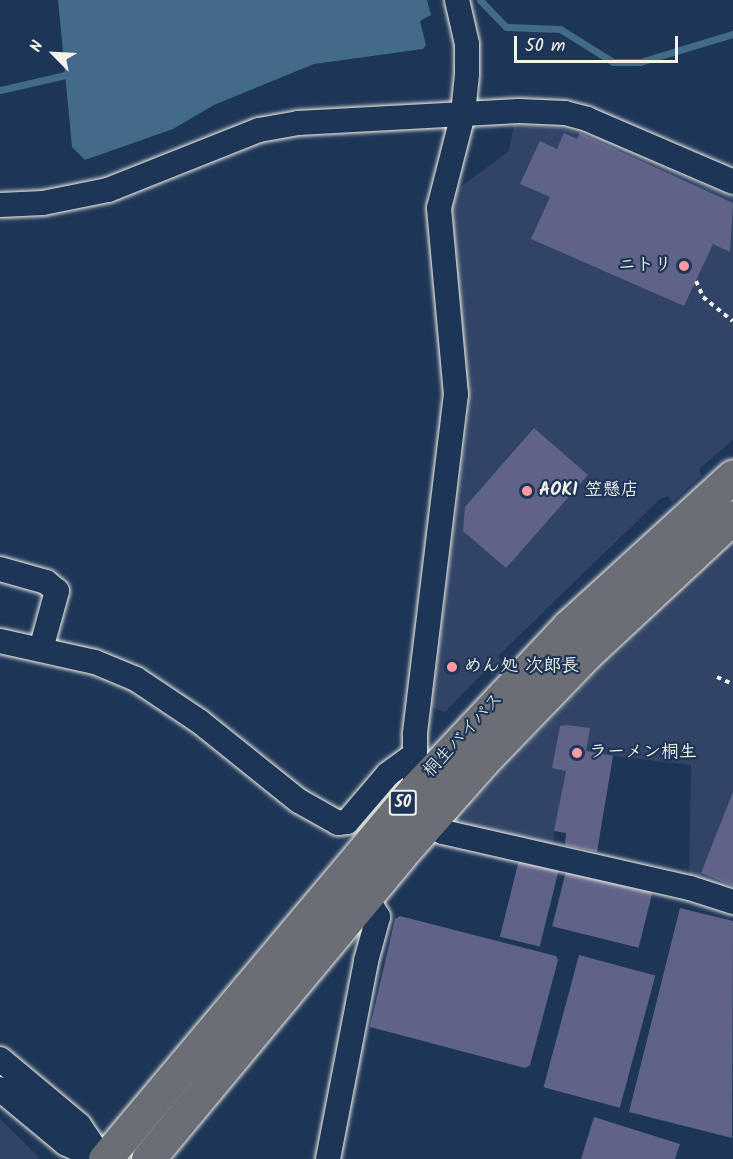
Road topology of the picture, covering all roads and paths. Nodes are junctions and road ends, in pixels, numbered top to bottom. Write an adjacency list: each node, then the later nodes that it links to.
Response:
1 (457, 0): 2 (street)
2 (463, 114): 3 (street); 4 (street); 14 (street)
3 (733, 182)
4 (0, 205)
5 (696, 281): 6 (path)
6 (733, 321)
7 (733, 476): 15 (highway, 桐生バイパス / 50)
8 (733, 517): 16 (highway, 桐生バイパス / 50)
9 (0, 569): 11 (street)
10 (0, 641): 11 (street)
11 (42, 649): 14 (street)
12 (717, 677): 13 (path)
13 (733, 684)
14 (414, 755): 15 (street)
15 (415, 790): 16 (street); 21 (highway, 桐生バイパス / 50)
16 (429, 821): 17 (highway, 桐生バイパス / 50); 18 (street)
17 (366, 897): 22 (highway, 桐生バイパス / 50); 23 (street)
18 (733, 902)
19 (0, 1059): 21 (street)
20 (0, 1089): 21 (street)
21 (102, 1159)
22 (148, 1159)
23 (328, 1159)

